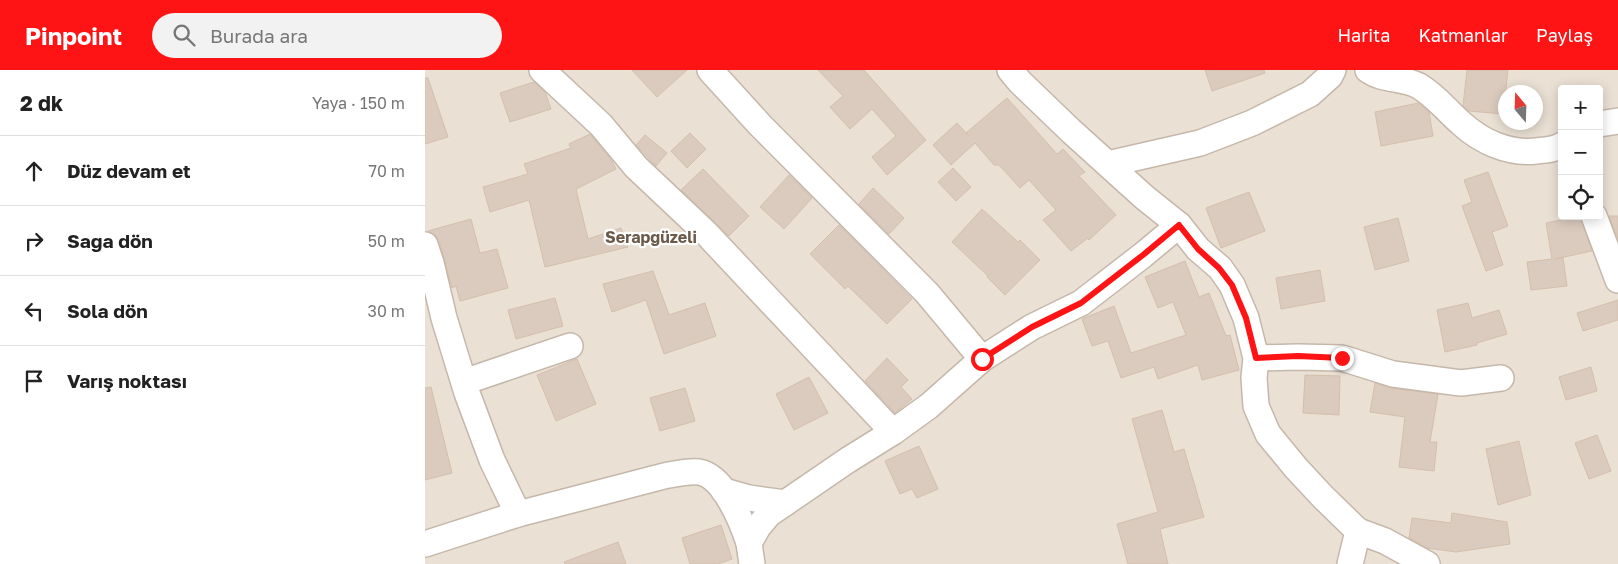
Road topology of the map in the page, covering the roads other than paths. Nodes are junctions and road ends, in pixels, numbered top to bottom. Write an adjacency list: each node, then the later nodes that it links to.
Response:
1 (542, 70): 19 (street)
2 (710, 70): 16 (street)
3 (1010, 70): 9 (street)
4 (1333, 70): 9 (street)
5 (1368, 70): 8 (street)
6 (1618, 120): 7 (street)
7 (1603, 123)
8 (1558, 150)
9 (1108, 164): 11 (street)
10 (1596, 220): 13 (street)
11 (1179, 225): 15 (street); 16 (street)
12 (425, 245): 18 (street)
13 (1618, 280)
14 (570, 346): 18 (street)
15 (1256, 358): 17 (street); 23 (street)
16 (982, 359): 19 (street)
17 (1501, 378)
18 (463, 382): 22 (street)
19 (893, 432): 21 (street)
20 (724, 491): 21 (street); 22 (street); 25 (street)
21 (785, 503): 25 (street)
22 (518, 514): 24 (street)
23 (1358, 531): 26 (street); 27 (street)
24 (425, 544)
25 (750, 553)
26 (1350, 564)
27 (1427, 564)

